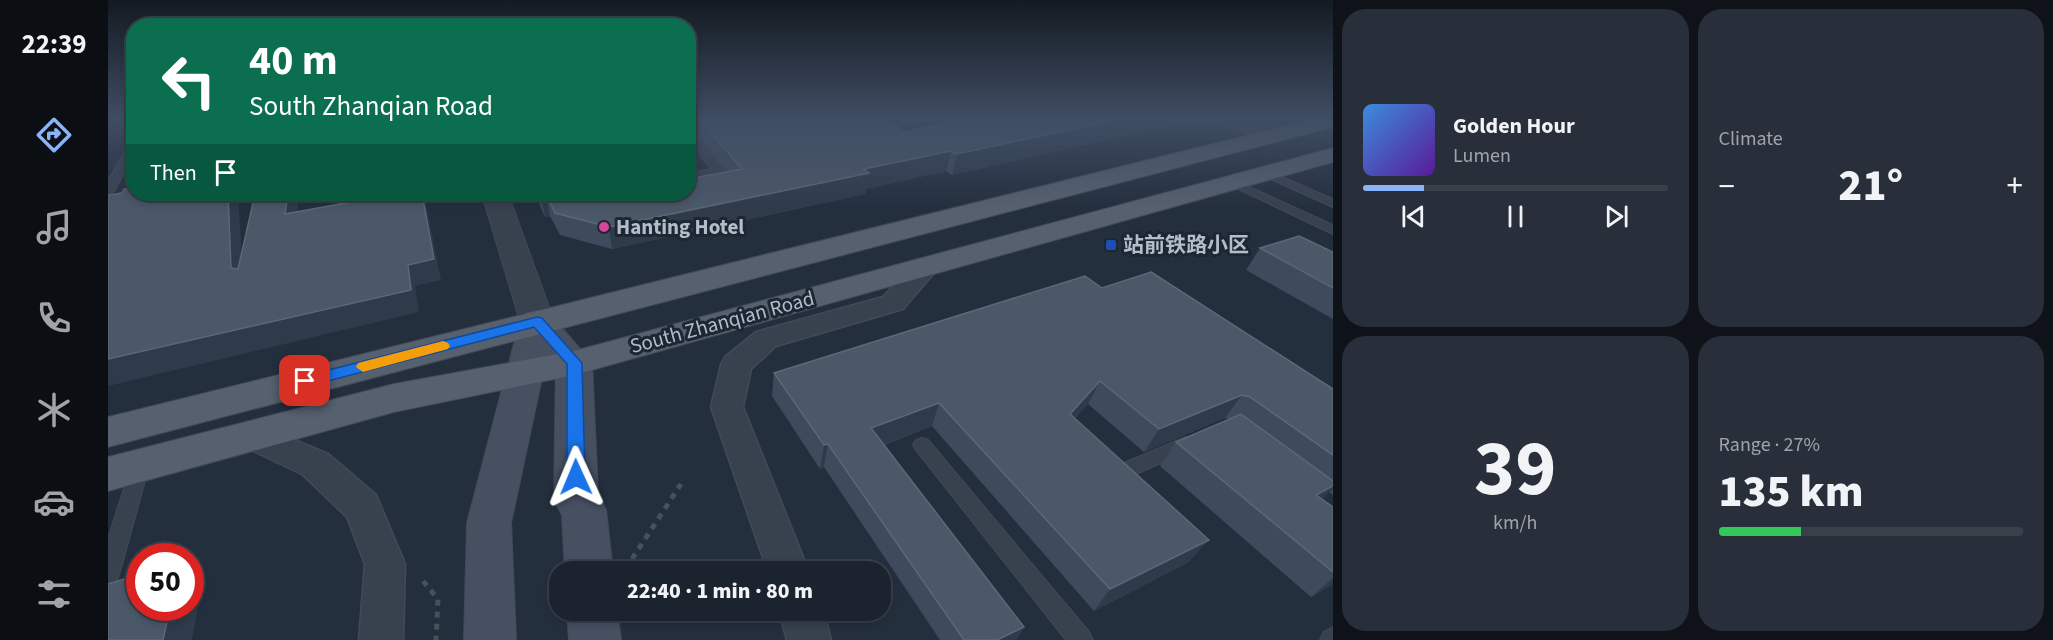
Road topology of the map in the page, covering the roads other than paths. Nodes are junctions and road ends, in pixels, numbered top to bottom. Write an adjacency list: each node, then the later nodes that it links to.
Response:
1 (700, 148): 6 (lane)
2 (1230, 148): 13 (main road)
3 (1333, 155): 5 (main road, South Zhanqian Road)
4 (126, 159): 8 (lane)
5 (1266, 173): 7 (main road, South Zhanqian Road); 10 (lane)
6 (696, 176)
7 (1234, 183): 11 (lane); 12 (main road, South Zhanqian Road)
8 (108, 192)
9 (497, 201): 13 (street)
10 (1333, 203)
11 (1333, 230)
12 (927, 266): 14 (main road, South Zhanqian Road); 23 (street)
13 (537, 321): 14 (main road); 15 (main road); 16 (main road)
14 (574, 363): 15 (main road, South Zhanqian Road); 22 (main road)
15 (527, 372): 17 (main road, South Zhanqian Road); 28 (main road)
16 (108, 432)
17 (251, 435): 21 (main road, South Zhanqian Road); 27 (street)
18 (1205, 436): 20 (lane)
19 (921, 445): 31 (lane)
20 (1131, 468)
21 (124, 470): 24 (lane)
22 (588, 561)
23 (785, 561)
24 (108, 574)
25 (593, 621): 29 (main road)
26 (804, 621): 30 (street)
27 (381, 640)
28 (490, 640)
29 (595, 640)
30 (809, 640)
31 (1081, 640)

